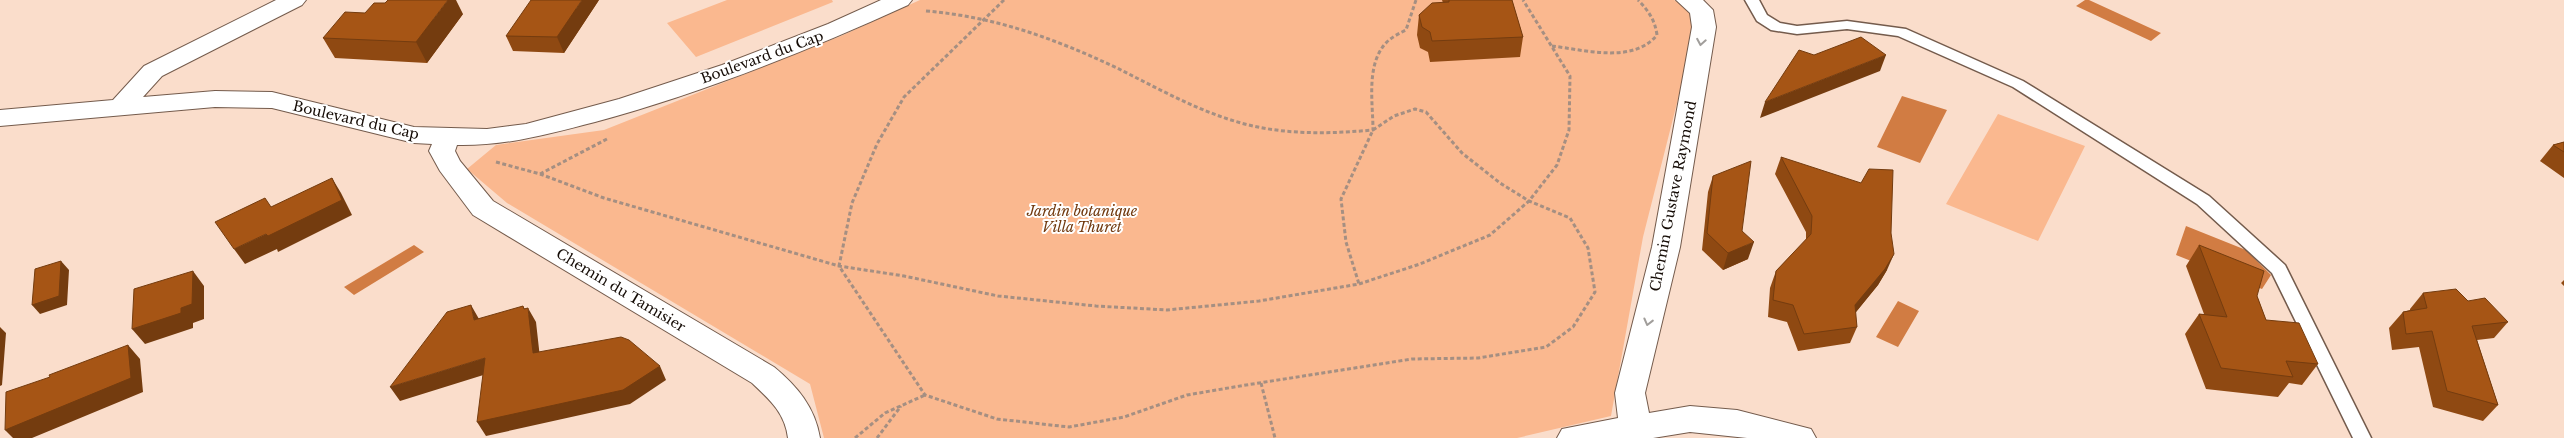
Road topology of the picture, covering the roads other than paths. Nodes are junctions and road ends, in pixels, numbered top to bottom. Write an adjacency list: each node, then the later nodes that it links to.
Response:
1 (294, 0): 5 (street)
2 (900, 0): 7 (street, Boulevard du Cap)
3 (1688, 0): 8 (street, Chemin Gustave Raymond, one-way to 8)
4 (1752, 0): 12 (lane)
5 (122, 106): 6 (street, Boulevard du Cap); 7 (street, Boulevard du Cap)
6 (0, 118)
7 (448, 152): 9 (street, Chemin du Tamisier)
8 (1635, 432): 10 (street); 11 (street)
9 (804, 438)
10 (1573, 438)
11 (1800, 438)
12 (2362, 438)

